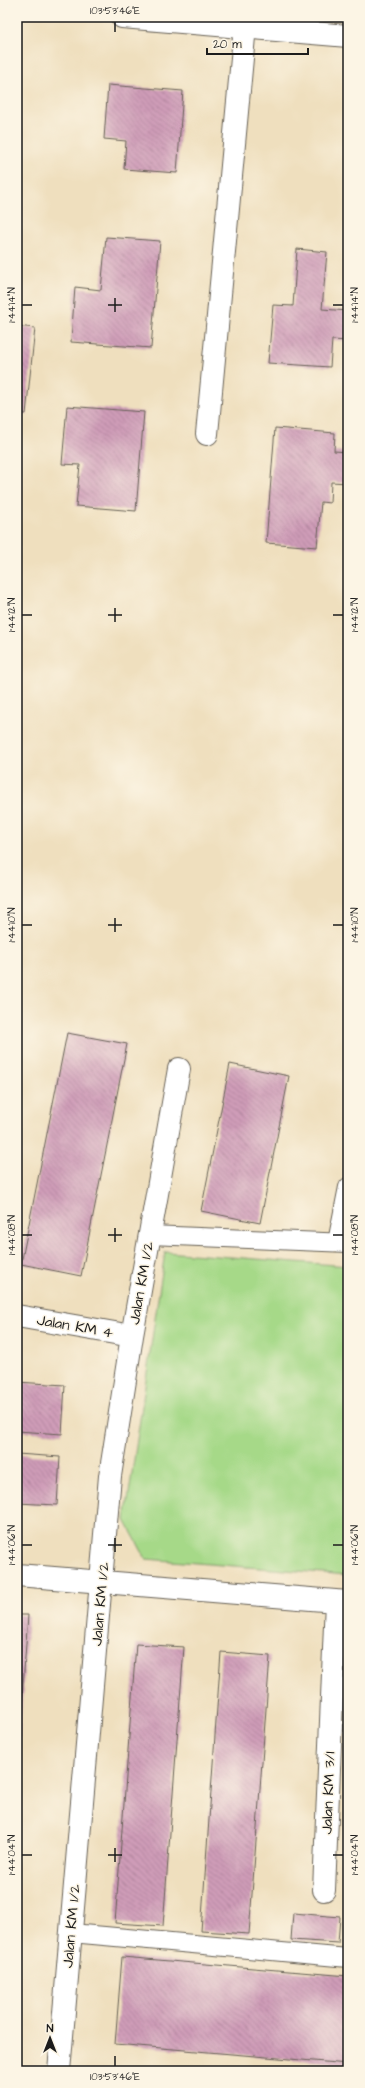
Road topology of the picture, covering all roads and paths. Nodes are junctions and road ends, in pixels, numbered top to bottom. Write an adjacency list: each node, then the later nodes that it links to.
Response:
1 (122, 17): 2 (street)
2 (245, 26): 3 (street); 4 (street)
3 (348, 36)
4 (207, 434)
5 (179, 1069): 7 (street, Jalan KM 1/2)
6 (348, 1187): 8 (lane)
7 (150, 1235): 8 (lane); 10 (street, Jalan KM 1/2)
8 (343, 1242)
9 (17, 1316): 10 (street, Jalan KM 4)
10 (132, 1336): 12 (street, Jalan KM 1/2)
11 (17, 1575): 12 (street)
12 (102, 1582): 13 (street); 15 (street, Jalan KM 1/2)
13 (342, 1601): 14 (street, Jalan KM 3/1)
14 (324, 1890)
15 (71, 1933): 16 (lane); 17 (street, Jalan KM 1/2)
16 (348, 1958)
17 (59, 2071)

